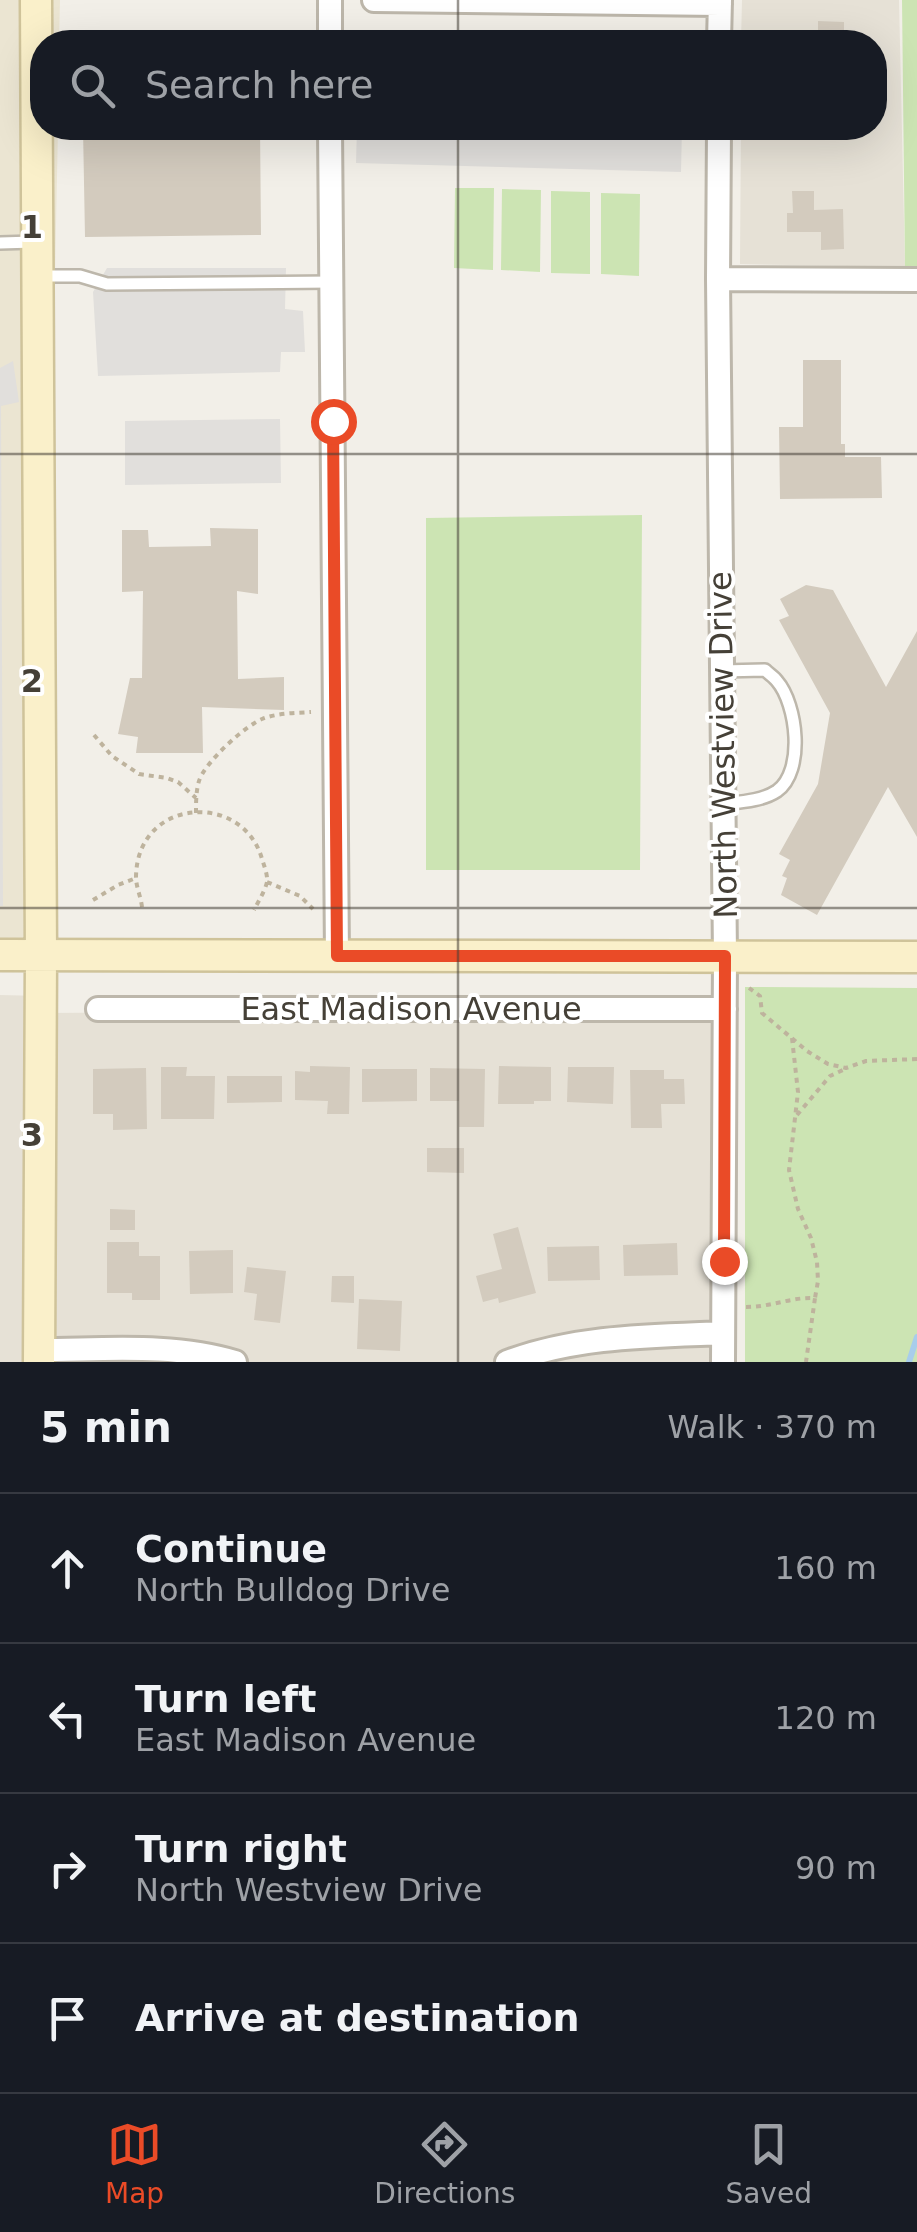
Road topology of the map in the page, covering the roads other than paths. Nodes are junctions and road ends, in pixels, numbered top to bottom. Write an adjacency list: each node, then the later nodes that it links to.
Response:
1 (36, 0): 6 (street)
2 (330, 0): 7 (street)
3 (374, 0): 4 (street)
4 (636, 2): 5 (street)
5 (720, 2): 8 (street)
6 (36, 30)
7 (330, 30)
8 (720, 30)
9 (37, 140): 12 (street)
10 (330, 140): 17 (street)
11 (719, 140): 15 (street, North Westview Drive)
12 (38, 242): 13 (lane); 14 (street)
13 (0, 243)
14 (38, 276): 17 (lane); 21 (street)
15 (718, 279): 16 (street); 18 (street, North Westview Drive)
16 (917, 280)
17 (332, 282): 22 (street)
18 (722, 671): 19 (street, North Westview Drive); 19 (lane)
19 (724, 804): 23 (street, North Westview Drive)
20 (0, 955): 21 (street, East Madison Avenue)
21 (41, 955): 22 (street, East Madison Avenue); 28 (street)
22 (337, 956): 23 (street, East Madison Avenue)
23 (725, 956): 24 (street, East Madison Avenue); 26 (street, North Westview Drive)
24 (917, 957)
25 (98, 1009): 26 (street, East Madison Avenue)
26 (724, 1009): 27 (street, North Westview Drive)
27 (724, 1333): 30 (street); 31 (street, North Westview Drive)
28 (40, 1356): 29 (street)
29 (235, 1362)
30 (507, 1362)
31 (724, 1362)

